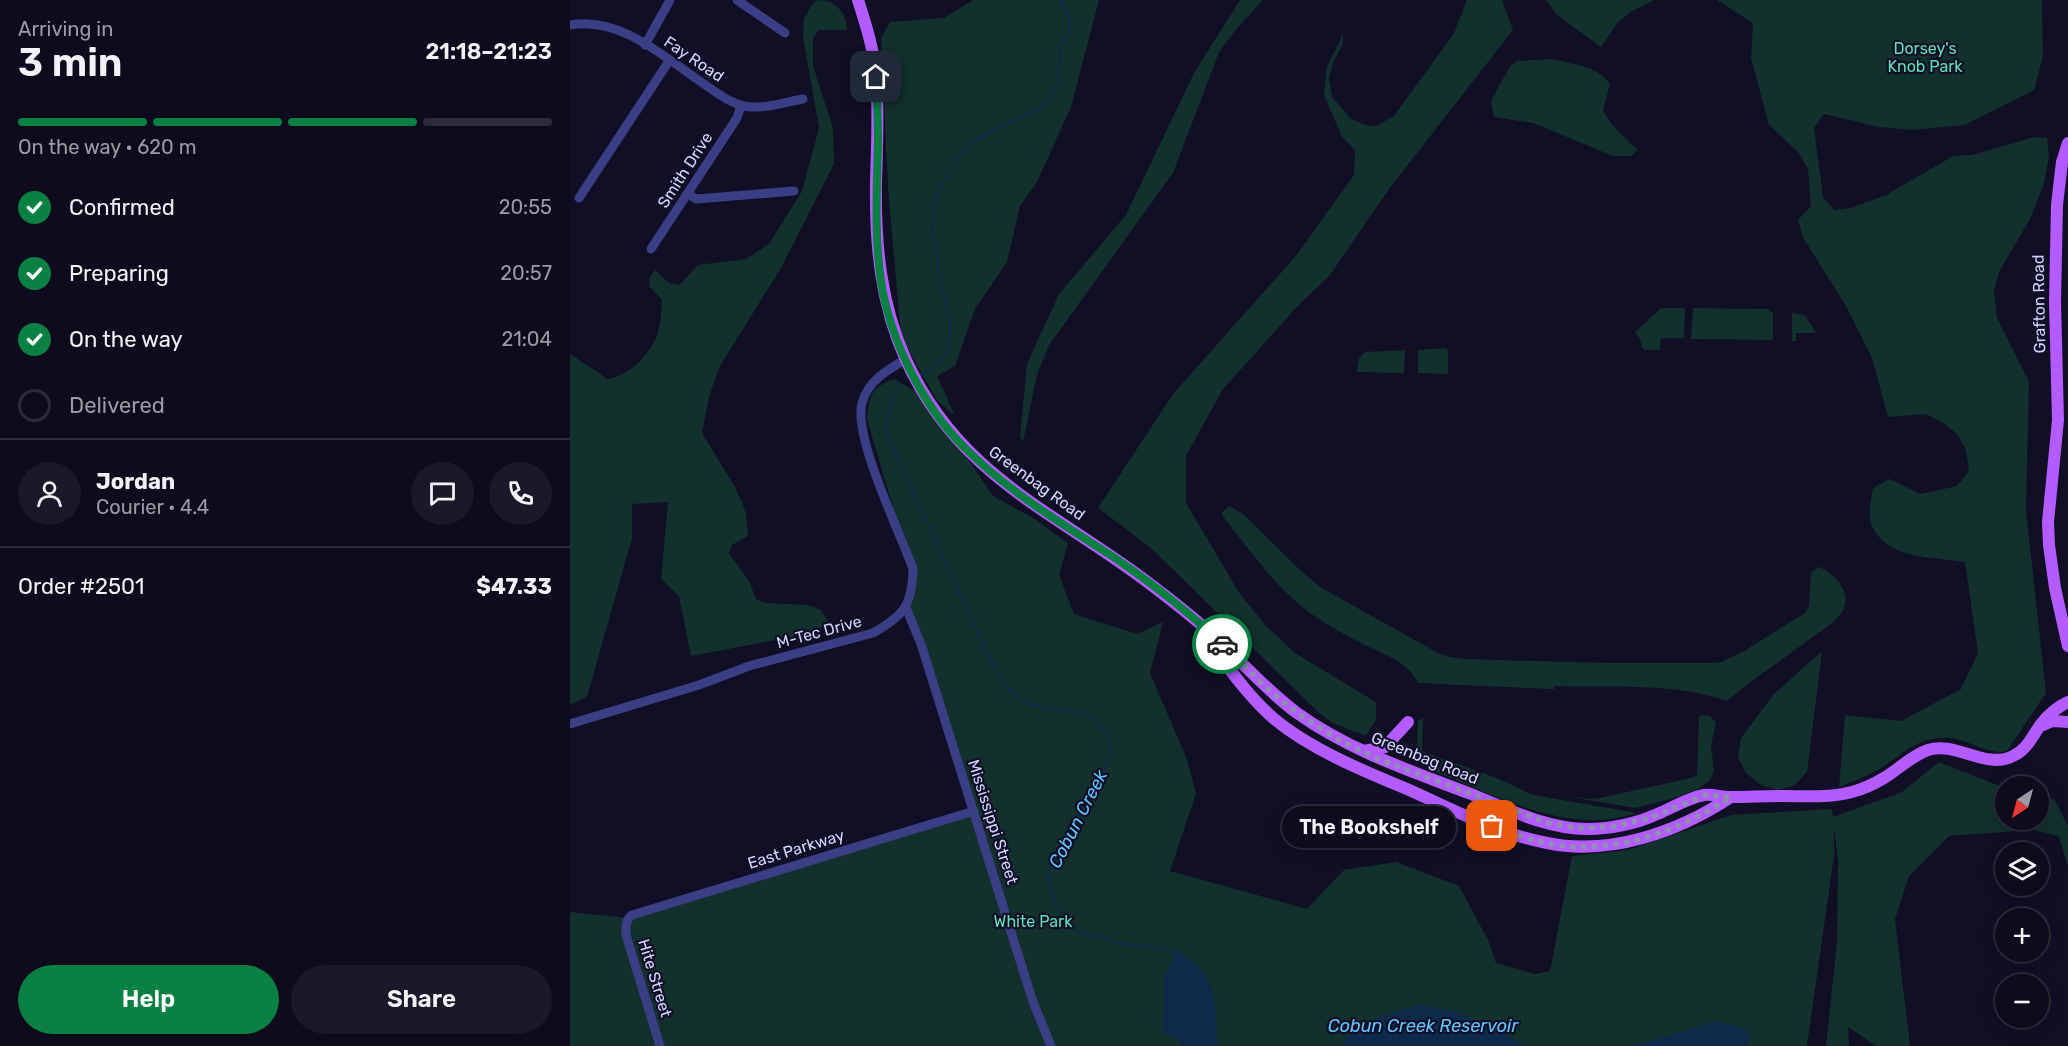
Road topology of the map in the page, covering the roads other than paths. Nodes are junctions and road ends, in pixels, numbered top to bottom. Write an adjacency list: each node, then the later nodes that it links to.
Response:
1 (670, 0): 6 (street)
2 (737, 0): 5 (street)
3 (858, 0): 15 (main road, Greenbag Road)
4 (570, 25): 6 (street, Fay Road)
5 (785, 33)
6 (645, 45): 7 (street, Fay Road)
7 (669, 60): 9 (street, Fay Road); 13 (street)
8 (803, 99): 9 (street, Fay Road)
9 (741, 105): 12 (street, Smith Drive)
10 (2068, 144): 16 (main road, Grafton Road)
11 (794, 191): 12 (street)
12 (688, 194): 14 (street, Smith Drive)
13 (579, 198)
14 (651, 249)
15 (906, 359): 19 (street); 20 (main road, Greenbag Road)
16 (2063, 376): 18 (main road, Grafton Road)
17 (2068, 416): 18 (main road)
18 (2055, 464): 21 (main road)
19 (906, 608): 25 (street, M-Tec Drive); 29 (street, Mississippi Street)
20 (1182, 609): 27 (main road, Greenbag Road); 28 (main road, Greenbag Road)
21 (2068, 646)
22 (2068, 702): 26 (main road, Greenbag Road)
23 (1408, 722): 27 (main road)
24 (2068, 722): 26 (main road)
25 (570, 724)
26 (2039, 727): 28 (main road, Greenbag Road)
27 (1362, 752): 28 (main road, Greenbag Road)
28 (1731, 797)
29 (974, 811): 30 (street, East Parkway); 32 (street, Mississippi Street)
30 (628, 918): 31 (street, Hite Street)
31 (659, 1045)
32 (1050, 1046)

